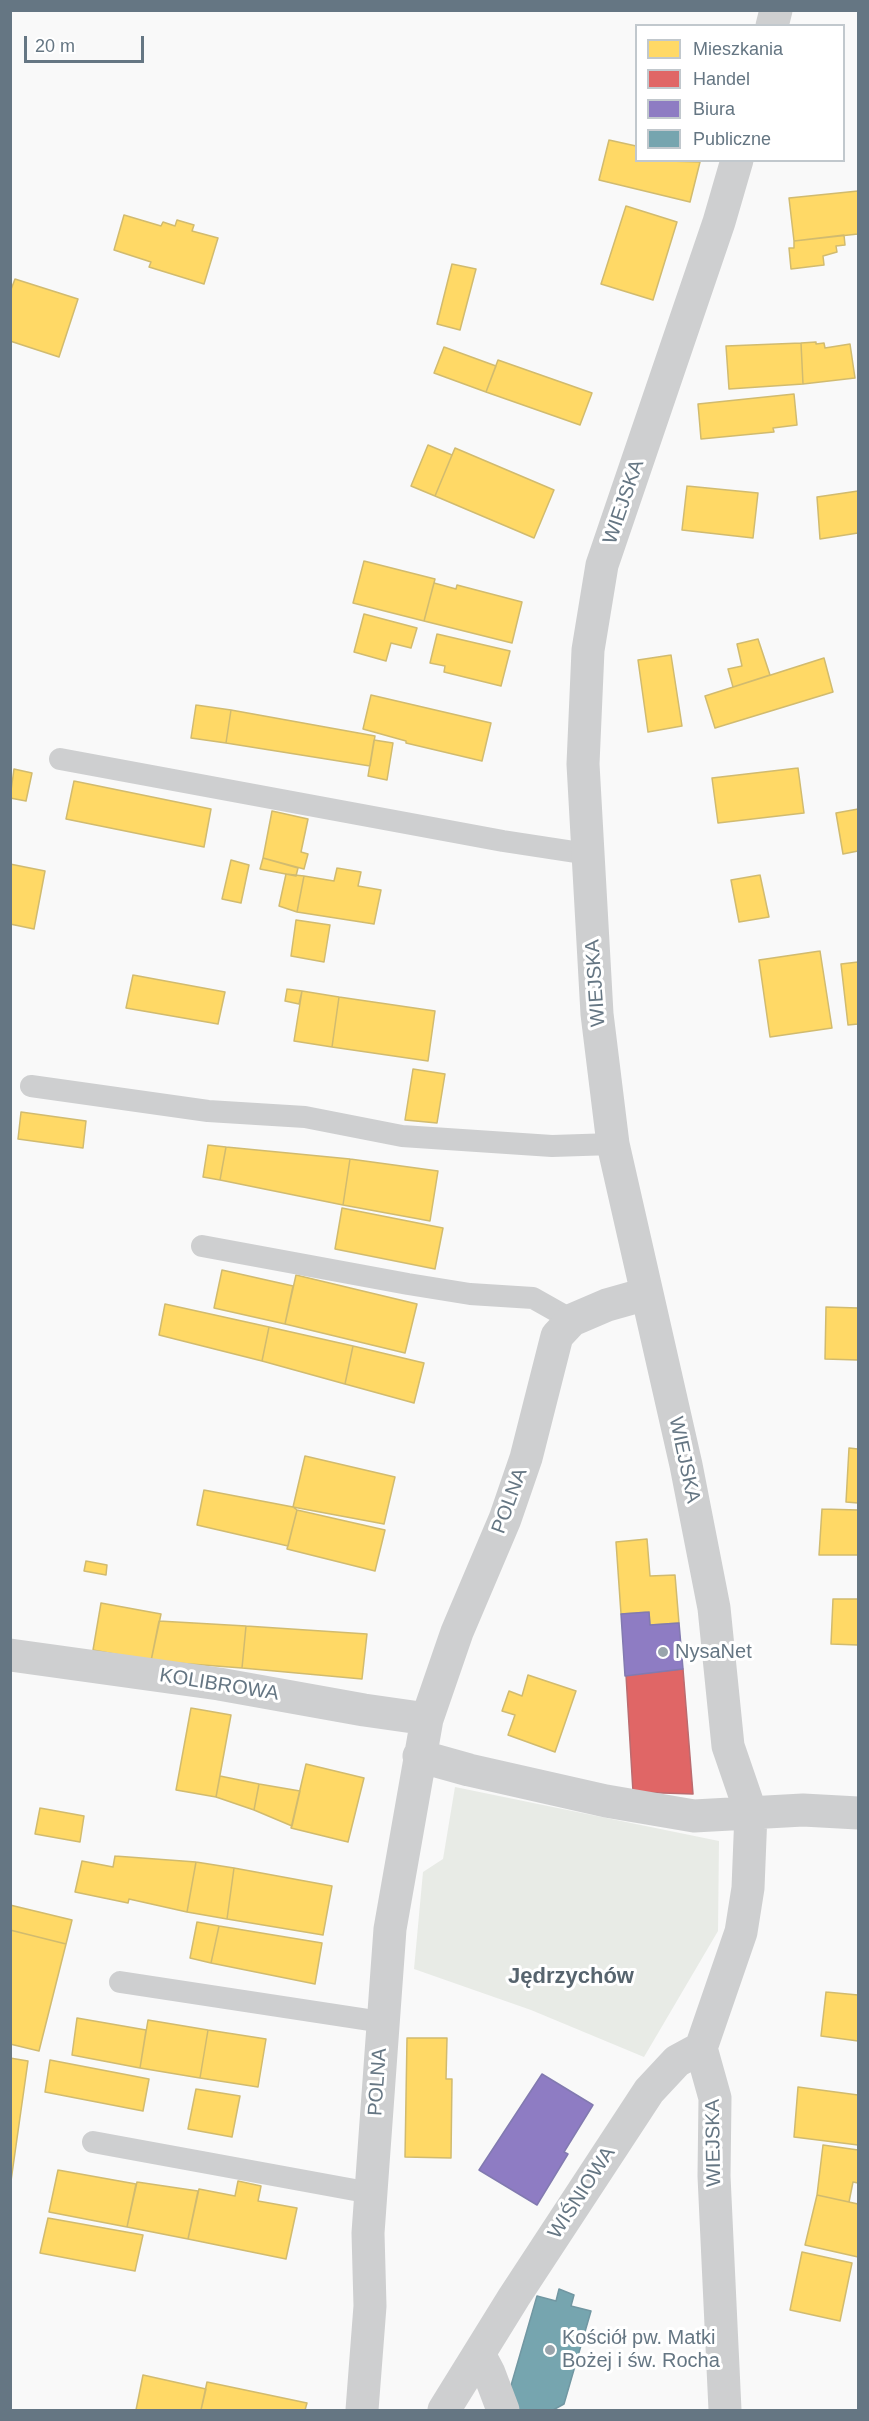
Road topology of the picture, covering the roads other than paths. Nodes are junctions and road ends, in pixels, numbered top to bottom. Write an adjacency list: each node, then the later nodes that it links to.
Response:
1 (736, 162): 3 (street, WIEJSKA)
2 (60, 759): 3 (lane)
3 (588, 854): 5 (street, WIEJSKA)
4 (31, 1086): 5 (lane)
5 (613, 1144): 7 (street, WIEJSKA)
6 (202, 1246): 8 (lane)
7 (646, 1294): 8 (street, POLNA); 12 (street, WIEJSKA)
8 (572, 1320): 10 (street, POLNA)
9 (10, 1655): 10 (street, KOLIBROWA)
10 (427, 1719): 11 (street, POLNA)
11 (419, 1756): 12 (street); 15 (street, POLNA)
12 (751, 1813): 13 (street); 16 (street, WIEJSKA)
13 (858, 1813)
14 (120, 1982): 15 (lane)
15 (382, 2022): 18 (street, POLNA)
16 (701, 2048): 19 (street, WIŚNIOWA); 23 (street, WIEJSKA)
17 (93, 2142): 18 (lane)
18 (371, 2193): 20 (street, POLNA)
19 (478, 2354): 21 (street, WIŚNIOWA); 22 (street)
20 (362, 2410)
21 (444, 2410)
22 (503, 2410)
23 (725, 2410)

